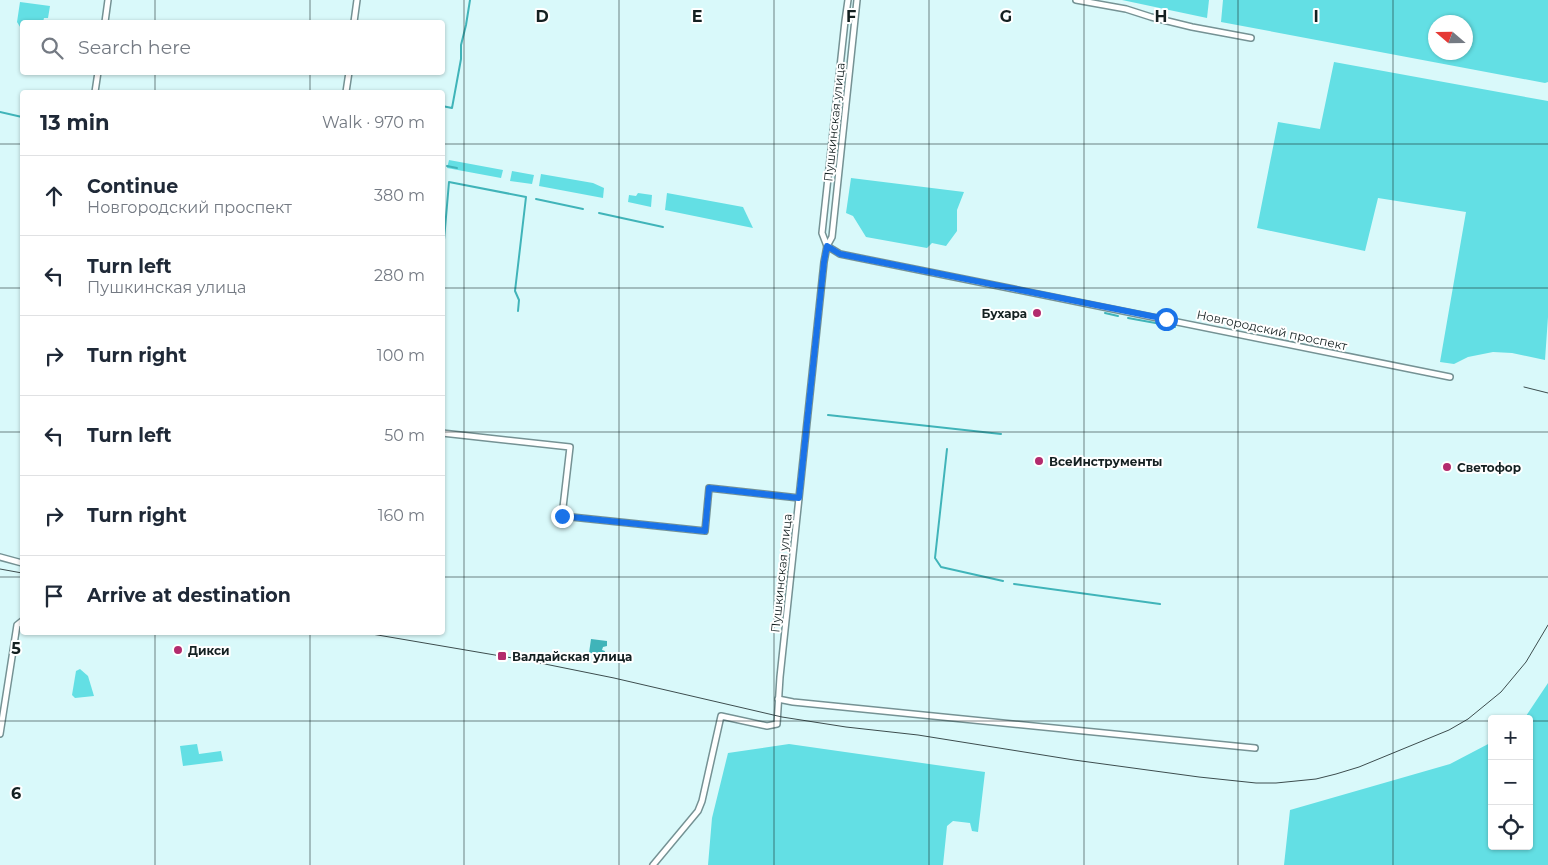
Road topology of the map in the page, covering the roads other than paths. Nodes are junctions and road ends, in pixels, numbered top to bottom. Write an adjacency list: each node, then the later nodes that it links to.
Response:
1 (108, 0): 6 (street)
2 (357, 0): 7 (street)
3 (848, 0): 13 (street, Пушкинская улица)
4 (857, 0): 13 (street, Пушкинская улица)
5 (1076, 0): 8 (street)
6 (105, 20)
7 (354, 20)
8 (1250, 38)
9 (98, 75): 11 (street)
10 (349, 75): 12 (street)
11 (95, 90)
12 (346, 90)
13 (827, 246): 14 (street, Новгородский проспект); 16 (street, Пушкинская улица)
14 (1450, 377)
15 (445, 433): 16 (street)
16 (799, 498): 20 (street, Пушкинская улица)
17 (0, 557): 18 (street)
18 (20, 562)
19 (20, 623): 21 (street)
20 (778, 699): 22 (street); 23 (street, Пушкинская улица)
21 (0, 734)
22 (1255, 748)
23 (653, 865)

